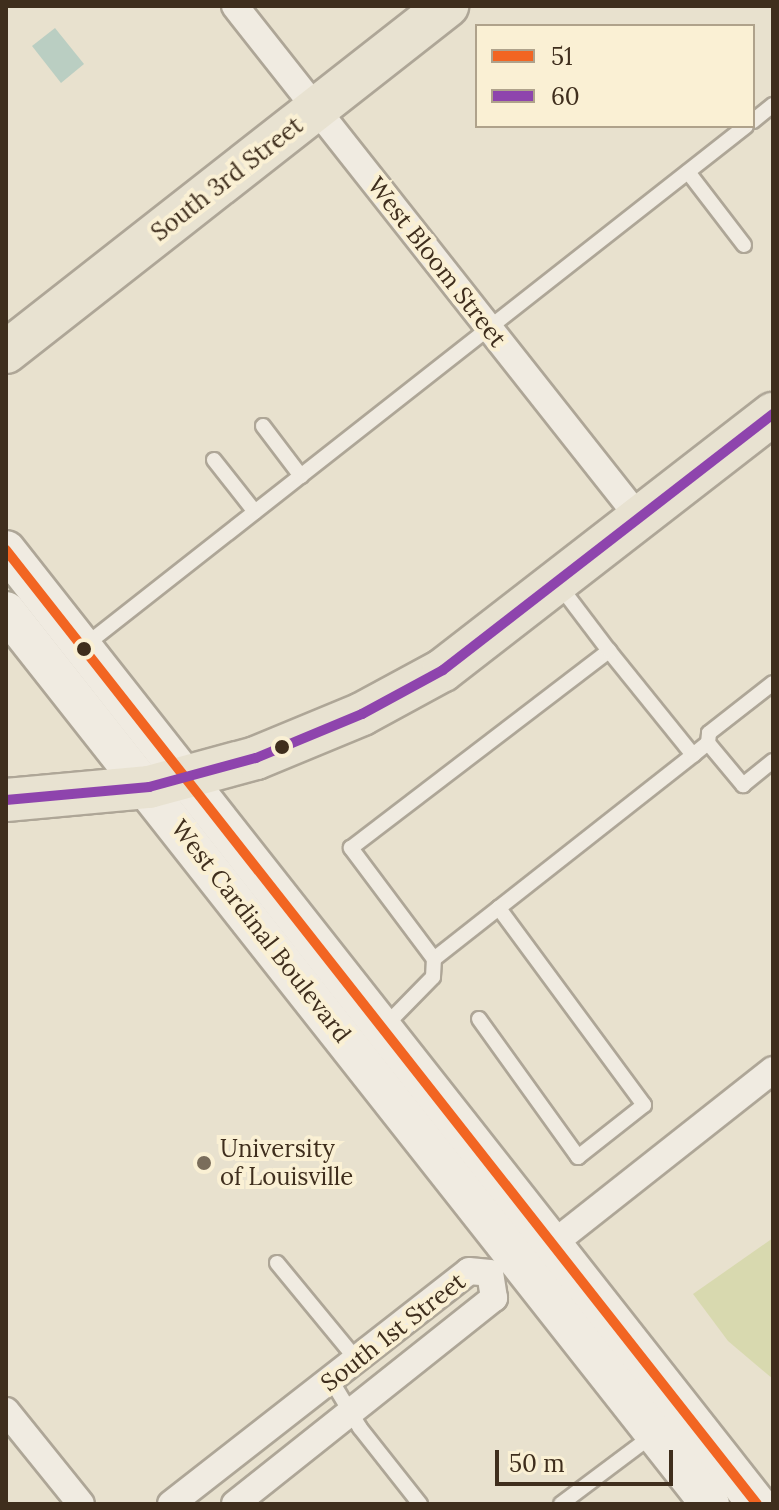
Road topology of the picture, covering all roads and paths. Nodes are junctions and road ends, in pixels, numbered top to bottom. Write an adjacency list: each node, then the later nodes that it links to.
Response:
1 (235, 6): 4 (street, West Bloom Street)
2 (447, 6): 4 (main road, South 3rd Street)
3 (773, 105): 5 (lane)
4 (316, 109): 9 (street, West Bloom Street); 10 (main road, South 3rd Street)
5 (755, 119)
6 (743, 128): 7 (lane)
7 (688, 172): 8 (lane); 9 (lane)
8 (744, 245)
9 (489, 328): 14 (lane); 16 (street, West Bloom Street)
10 (6, 352)
11 (773, 414): 16 (main road)
12 (263, 426): 14 (lane)
13 (214, 460): 15 (lane)
14 (301, 476): 15 (lane)
15 (255, 512): 21 (lane)
16 (640, 519): 18 (main road)
17 (6, 550): 21 (main road, West Cardinal Boulevard)
18 (558, 584): 20 (lane); 26 (main road)
19 (6, 611): 21 (main road, West Cardinal Boulevard)
20 (609, 651): 24 (lane); 29 (lane)
21 (68, 658): 26 (main road, West Cardinal Boulevard)
22 (773, 683): 23 (lane)
23 (709, 738): 24 (lane); 25 (lane)
24 (693, 755): 28 (lane)
25 (773, 761)
26 (166, 783): 27 (main road); 31 (main road, West Cardinal Boulevard); 35 (main road, West Cardinal Boulevard)
27 (6, 800)
28 (499, 908): 29 (lane); 30 (lane)
29 (434, 959): 31 (lane)
30 (479, 1019)
31 (383, 1028): 33 (main road, West Cardinal Boulevard)
32 (773, 1070): 33 (street)
33 (548, 1236): 35 (street); 47 (main road, West Cardinal Boulevard)
34 (277, 1263): 36 (lane)
35 (501, 1264): 36 (street, South 1st Street); 39 (street, South 1st Street); 40 (main road, West Cardinal Boulevard)
36 (356, 1359): 37 (street, South 1st Street)
37 (331, 1380): 39 (lane); 42 (street, South 1st Street)
38 (6, 1411): 41 (street)
39 (350, 1413): 43 (street, South 1st Street); 44 (lane)
40 (657, 1432): 45 (lane); 46 (main road, West Cardinal Boulevard)
41 (81, 1504)
42 (171, 1504)
43 (235, 1504)
44 (420, 1504)
45 (561, 1504)
46 (710, 1504)
47 (757, 1504)

